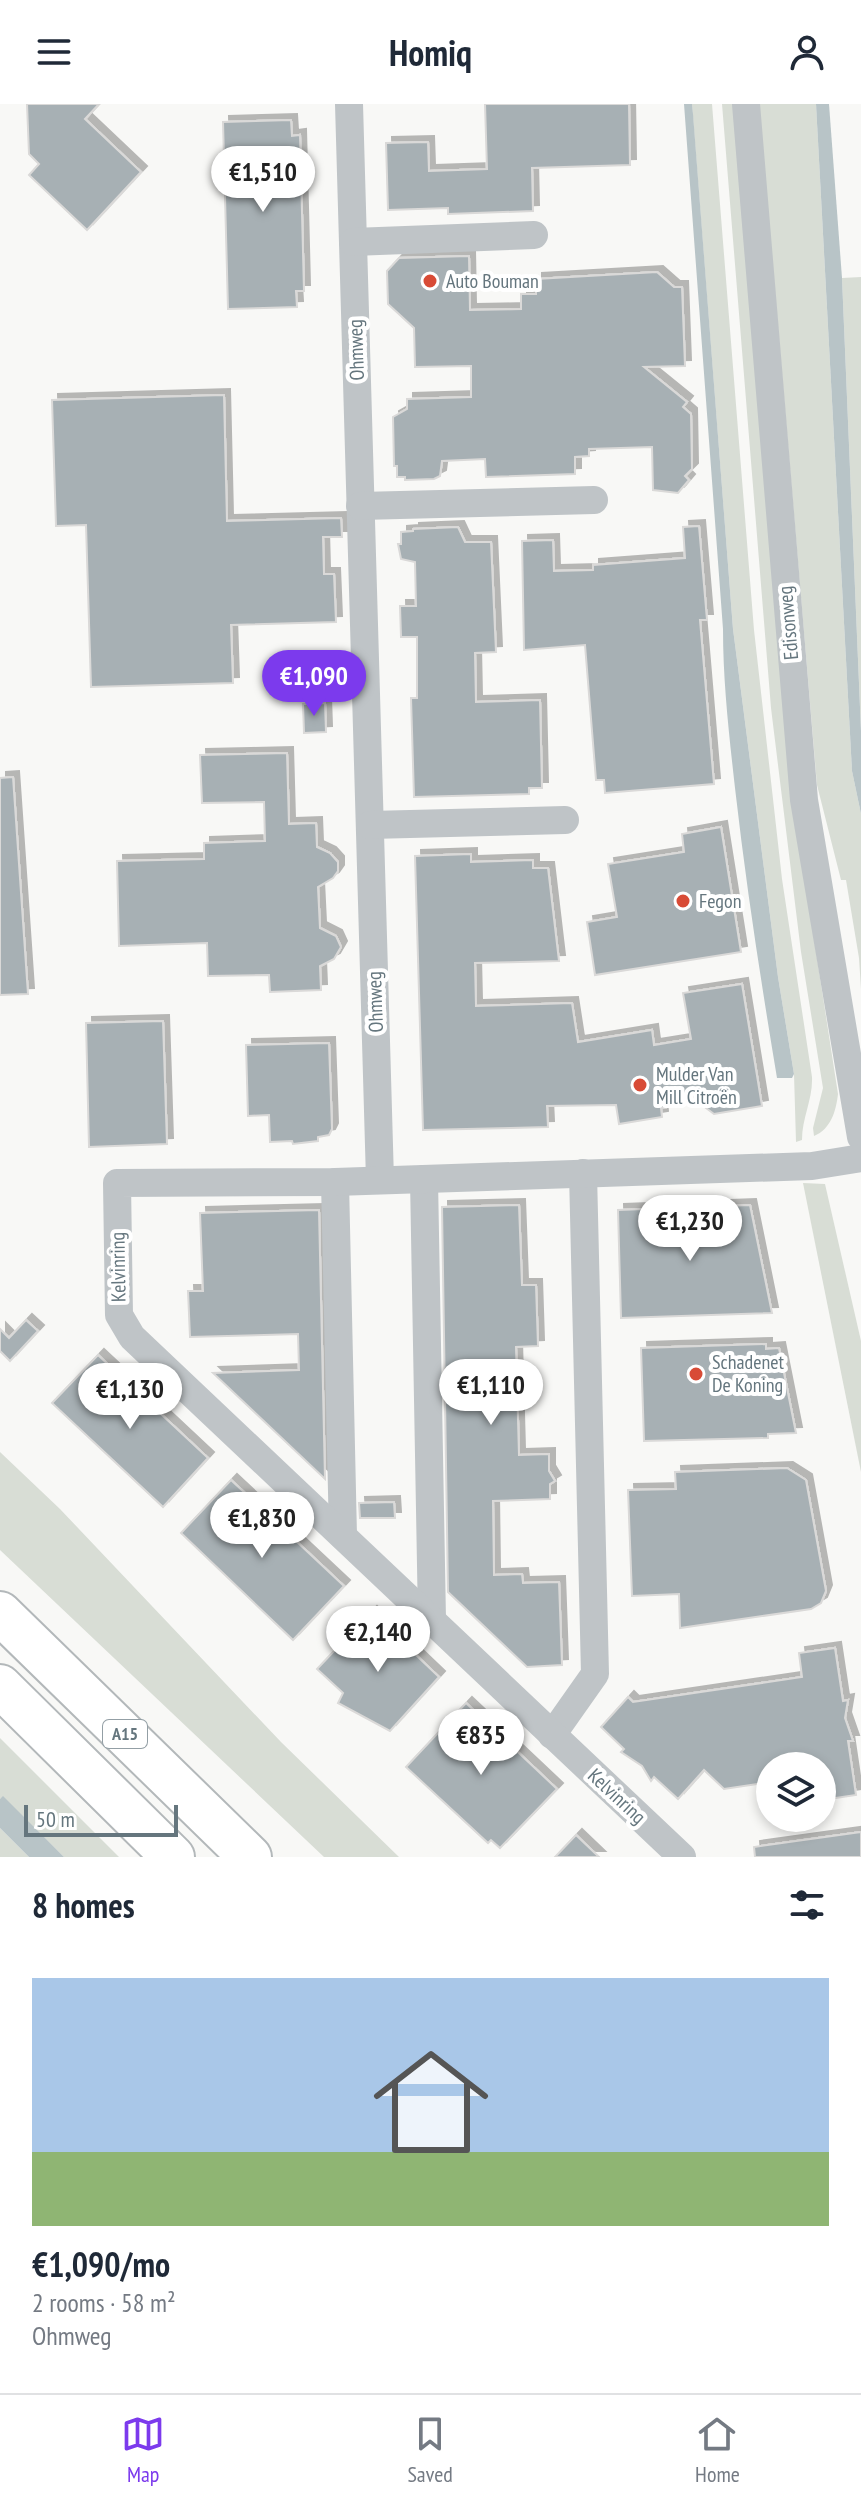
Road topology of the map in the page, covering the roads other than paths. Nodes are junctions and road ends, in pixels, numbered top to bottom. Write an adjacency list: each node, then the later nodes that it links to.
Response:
1 (349, 104): 4 (street, Ohmweg)
2 (746, 104): 9 (street, Edisonweg)
3 (534, 235): 4 (street)
4 (353, 242): 6 (street, Ohmweg)
5 (594, 500): 6 (street)
6 (360, 506): 8 (street, Ohmweg)
7 (565, 820): 8 (street)
8 (370, 825): 13 (street, Ohmweg)
9 (861, 1137)
10 (861, 1158): 11 (street, Kelvinring)
11 (583, 1173): 12 (street, Kelvinring); 19 (street)
12 (424, 1179): 13 (street, Kelvinring); 17 (street)
13 (380, 1180): 14 (street, Kelvinring)
14 (335, 1182): 15 (street); 15 (street, Kelvinring)
15 (343, 1536): 17 (street, Kelvinring)
16 (0, 1613): 21 (highway, A15)
17 (432, 1620): 19 (street, Kelvinring)
18 (0, 1686): 20 (highway, A15)
19 (552, 1735): 22 (street, Kelvinring)
20 (173, 1857)
21 (250, 1857)
22 (682, 1857)

